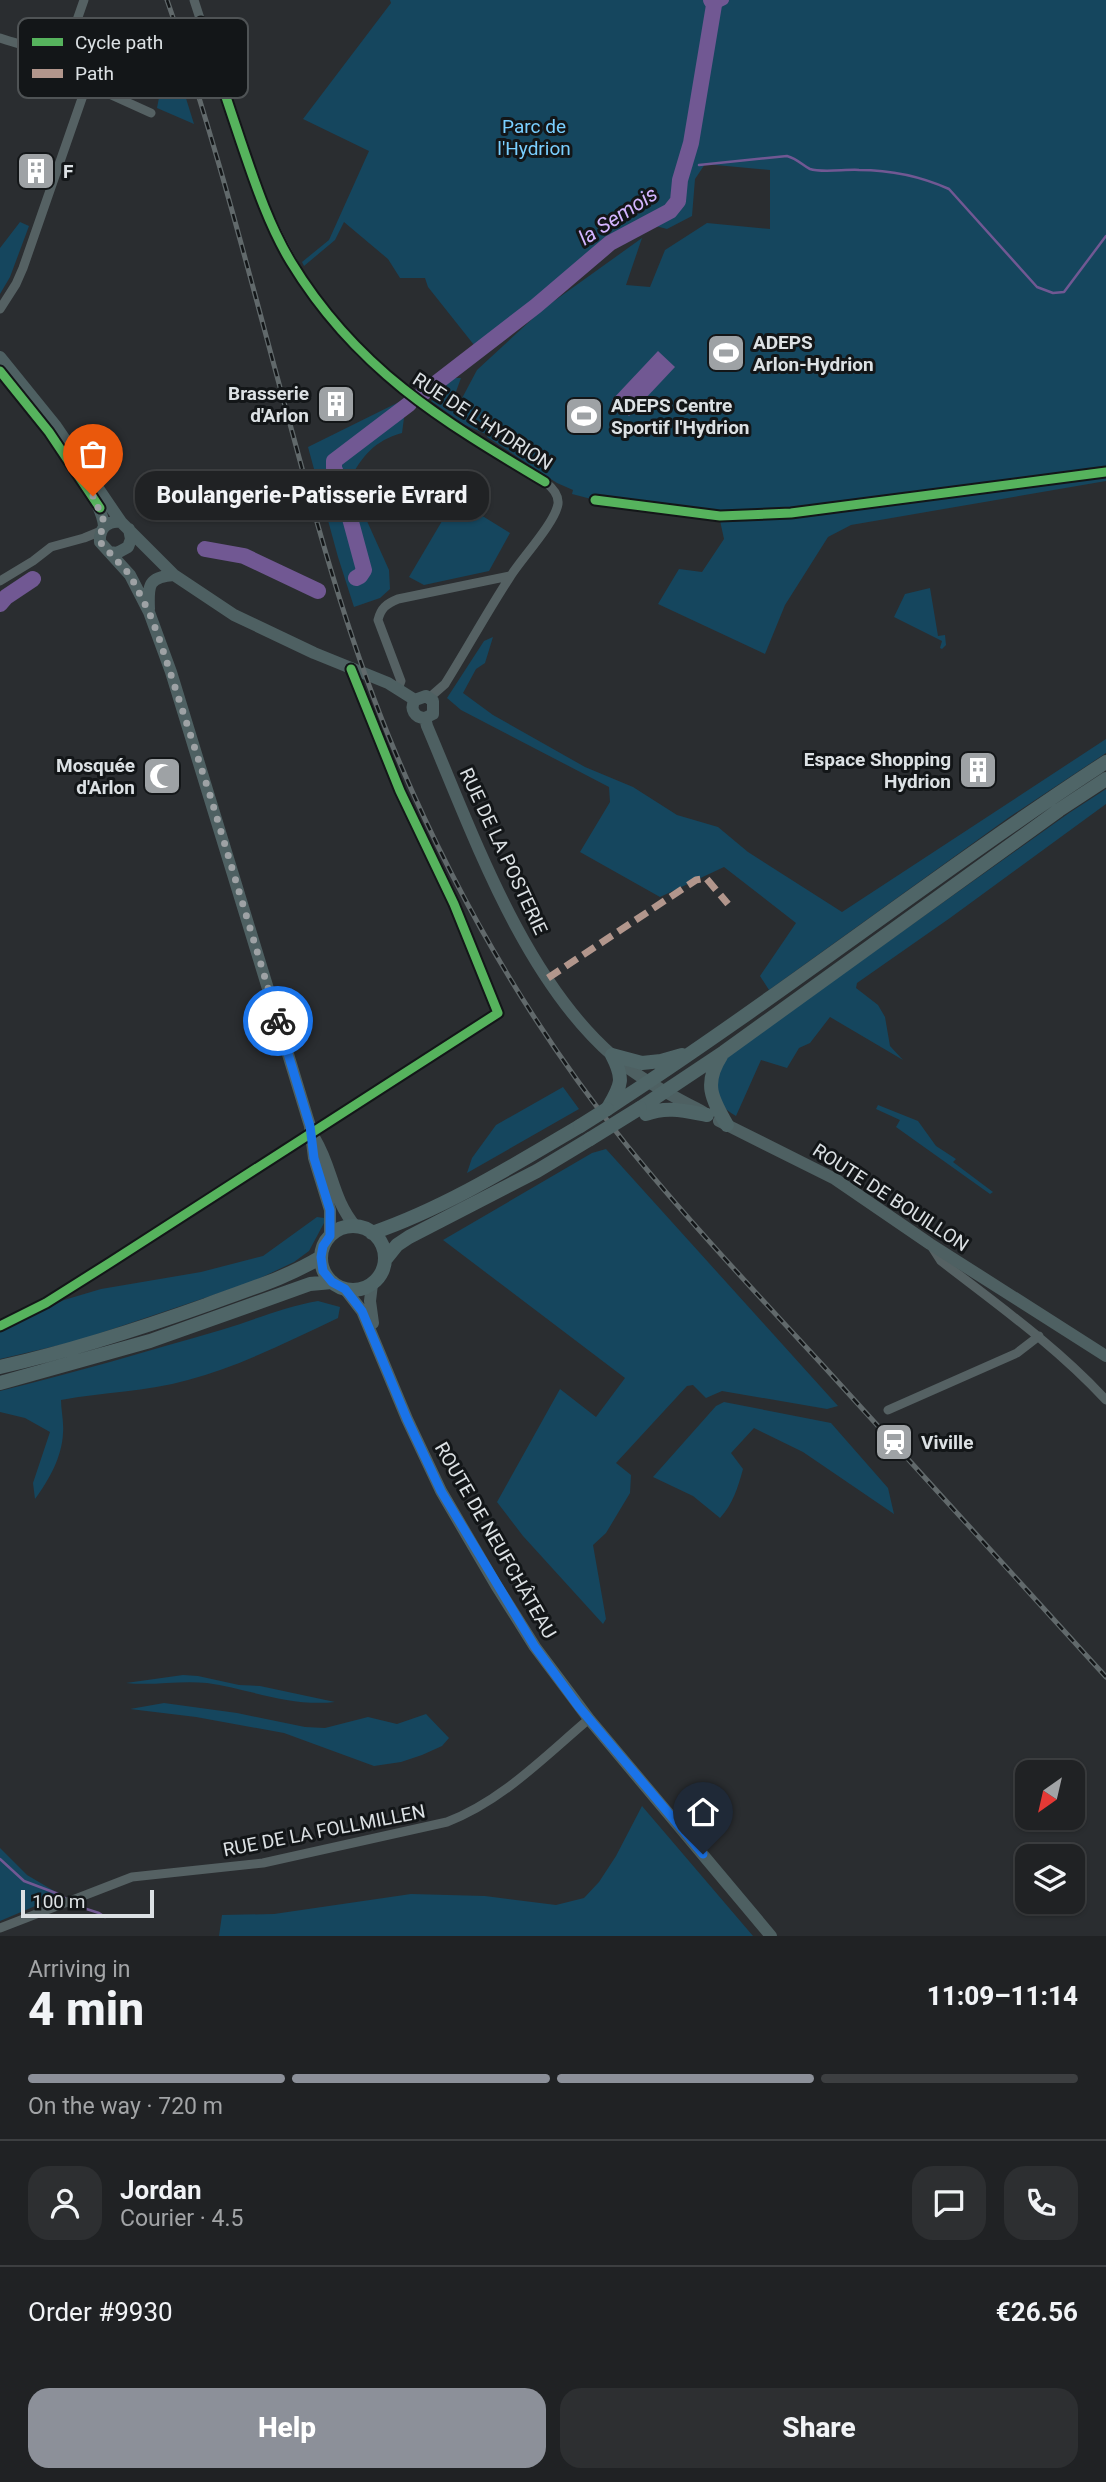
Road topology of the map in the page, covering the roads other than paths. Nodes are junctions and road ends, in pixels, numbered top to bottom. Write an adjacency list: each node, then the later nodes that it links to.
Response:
1 (83, 0): 3 (street)
2 (194, 0): 4 (street, RUE DE L'HYDRION)
3 (78, 18)
4 (200, 18)
5 (0, 38): 6 (street)
6 (18, 44)
7 (82, 98): 11 (street)
8 (118, 98): 10 (street)
9 (227, 98): 22 (street, RUE DE L'HYDRION)
10 (151, 113)
11 (0, 308)
12 (0, 357): 14 (main road, RUE DE LA POSTERIE)
13 (0, 371): 15 (main road)
14 (125, 526): 15 (main road); 17 (main road); 19 (main road, RUE DE LA POSTERIE)
15 (102, 528): 16 (street); 18 (main road)
16 (65, 542): 18 (street); 23 (street)
17 (127, 548): 18 (main road); 19 (main road, RUE DE LA POSTERIE); 20 (main road)
18 (106, 550): 20 (main road)
19 (153, 554): 21 (main road, RUE DE LA POSTERIE)
20 (130, 575): 24 (main road)
21 (174, 575): 24 (main road); 25 (main road, RUE DE LA POSTERIE)
22 (510, 576): 25 (street); 26 (street, RUE DE L'HYDRION)
23 (0, 581)
24 (149, 612): 40 (main road)
25 (398, 689): 27 (main road, RUE DE LA POSTERIE)
26 (429, 698): 27 (main road); 28 (main road)
27 (415, 700): 28 (main road, RUE DE LA POSTERIE)
28 (425, 718): 32 (main road, RUE DE LA POSTERIE)
29 (1106, 762): 33 (highway)
30 (1106, 779): 31 (highway)
31 (724, 1052): 36 (highway); 39 (highway)
32 (612, 1055): 33 (highway); 34 (main road, RUE DE LA POSTERIE); 35 (highway)
33 (690, 1055): 34 (highway)
34 (648, 1083): 35 (highway); 36 (main road, ROUTE DE BOUILLON)
35 (624, 1090): 42 (highway, bridge)
36 (664, 1092): 37 (highway); 38 (main road, ROUTE DE BOUILLON)
37 (643, 1111): 38 (highway); 46 (highway, bridge)
38 (707, 1115): 39 (main road, ROUTE DE BOUILLON)
39 (727, 1125): 44 (main road, ROUTE DE BOUILLON)
40 (312, 1135): 41 (main road); 43 (main road)
41 (356, 1227): 42 (highway); 43 (highway)
42 (372, 1233): 46 (highway)
43 (330, 1236): 45 (highway)
44 (930, 1244): 49 (main road, ROUTE DE BOUILLON); 51 (street)
45 (321, 1257): 48 (highway); 54 (highway)
46 (384, 1259): 47 (highway)
47 (372, 1284): 48 (highway); 52 (main road, ROUTE DE NEUFCHÂTEAU)
48 (338, 1286): 52 (main road, ROUTE DE NEUFCHÂTEAU); 55 (highway)
49 (1045, 1317): 50 (main road, ROUTE DE BOUILLON); 51 (street)
50 (1057, 1325): 51 (street); 53 (main road, ROUTE DE BOUILLON)
51 (1043, 1339): 56 (street); 57 (street)
52 (376, 1341): 58 (main road, ROUTE DE NEUFCHÂTEAU)
53 (1106, 1356)
54 (0, 1367)
55 (0, 1382)
56 (1106, 1400)
57 (888, 1410)
58 (589, 1719): 59 (street, RUE DE LA FOLLMILLEN); 60 (main road, ROUTE DE NEUFCHÂTEAU)
59 (0, 1928)
60 (771, 1936)

